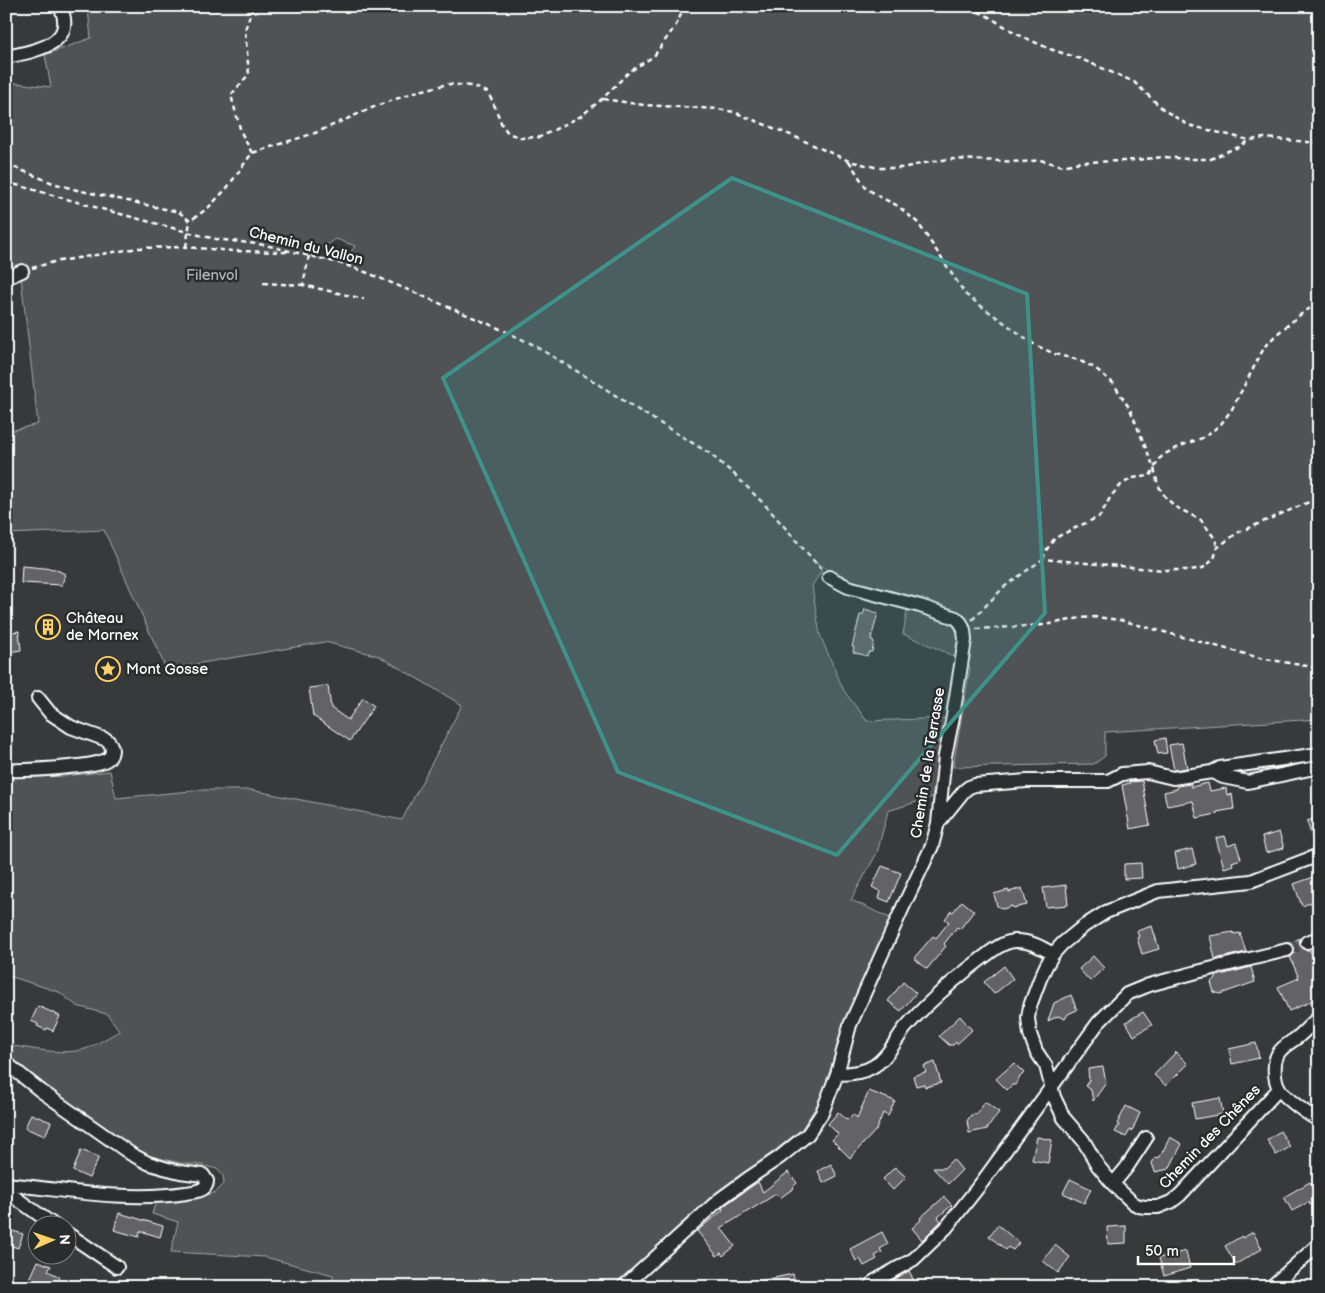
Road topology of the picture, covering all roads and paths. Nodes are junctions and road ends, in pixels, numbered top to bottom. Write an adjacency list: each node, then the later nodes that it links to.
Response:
1 (60, 6): 7 (street)
2 (254, 6): 11 (path)
3 (685, 6): 8 (path)
4 (961, 6): 6 (path)
5 (981, 6): 6 (path)
6 (984, 14): 9 (path)
7 (6, 57)
8 (602, 99): 11 (path); 12 (path)
9 (1249, 140): 10 (path); 12 (path)
10 (1319, 143)
11 (252, 153): 15 (path)
12 (849, 162): 25 (path)
13 (6, 164): 15 (path)
14 (6, 182): 17 (path, Chemin du Vallon)
15 (190, 221): 16 (path, bridge)
16 (186, 247): 17 (path); 19 (path)
17 (293, 252): 18 (path, Chemin du Vallon)
18 (309, 256): 22 (path); 29 (path, Chemin du Vallon)
19 (22, 271): 20 (street)
20 (6, 278)
21 (263, 283): 22 (path)
22 (303, 285): 23 (path)
23 (364, 299)
24 (1319, 302): 25 (path)
25 (1154, 468): 27 (path); 28 (path)
26 (1319, 500): 27 (path)
27 (1217, 548): 28 (path)
28 (1043, 559): 30 (path)
29 (829, 578): 30 (street)
30 (964, 630): 31 (path); 37 (street, Chemin de la Terrasse)
31 (1319, 668)
32 (38, 698): 35 (street)
33 (1319, 754): 36 (street)
34 (1319, 766): 36 (street)
35 (6, 770)
36 (1212, 772): 37 (street)
37 (938, 823): 43 (street, Chemin de la Terrasse)
38 (1319, 855): 40 (street, Chemin des Chênes)
39 (1287, 950): 44 (street)
40 (1053, 954): 43 (street); 44 (street, Chemin des Chênes)
41 (1319, 1017): 45 (street)
42 (6, 1063): 48 (street)
43 (837, 1074): 55 (street, Chemin de la Terrasse)
44 (1051, 1087): 49 (street, Chemin des Chênes); 56 (street)
45 (1279, 1089): 46 (street); 49 (street, Chemin des Chênes)
46 (1319, 1120)
47 (1146, 1138): 49 (street)
48 (6, 1184)
49 (1113, 1184)
50 (6, 1191): 51 (street)
51 (41, 1216)
52 (78, 1241): 54 (street)
53 (1319, 1244): 57 (street)
54 (117, 1267)
55 (623, 1287)
56 (870, 1287)
57 (1271, 1287)

